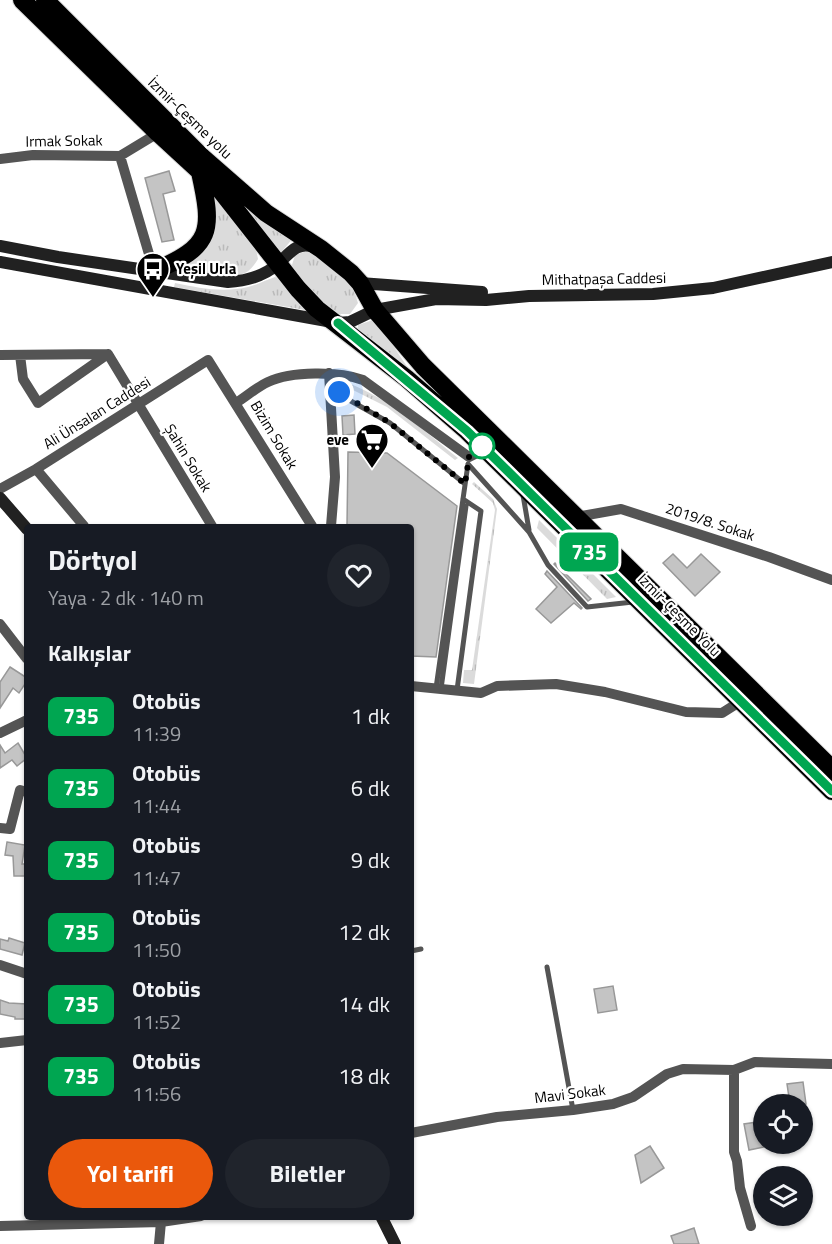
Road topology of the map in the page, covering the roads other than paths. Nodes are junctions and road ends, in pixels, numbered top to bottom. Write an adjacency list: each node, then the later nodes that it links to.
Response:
1 (22, 0): 3 (highway)
2 (45, 0): 8 (highway, İzmir-Çeşme yolu)
3 (158, 133): 4 (street, Irmak Sokak); 6 (highway)
4 (120, 156): 5 (street, Irmak Sokak); 12 (street)
5 (0, 159)
6 (200, 172): 11 (highway); 12 (highway)
7 (0, 246): 12 (street)
8 (321, 249): 11 (street); 13 (highway, İzmir-Çeşme yolu)
9 (0, 262): 17 (street)
10 (832, 262): 14 (street, Mithatpaşa Caddesi)
11 (278, 264): 12 (street); 17 (highway, İzmir-Çeşme Yolu)
12 (154, 271)
13 (360, 283): 14 (street); 16 (highway, İzmir-Çeşme Yolu)
14 (528, 296): 15 (street, Mithatpaşa Caddesi)
15 (400, 306): 16 (street, Mithatpaşa Caddesi); 18 (street)
16 (375, 310): 17 (street, Mithatpaşa Caddesi); 18 (highway, İzmir-Çeşme Yolu)
17 (338, 323): 27 (highway, İzmir-Çeşme Yolu)
18 (395, 334): 34 (highway, İzmir-Çeşme Yolu)
19 (108, 354): 21 (street); 21 (street); 26 (street, Şahin Sokak)
20 (0, 355): 21 (street)
21 (20, 355)
22 (208, 360): 25 (street, Bizim Sokak); 26 (street, Ali Ünsalan Caddesi)
23 (329, 373): 24 (street); 25 (street); 27 (street)
24 (330, 385): 29 (lane); 38 (street)
25 (236, 403): 37 (street, Bizim Sokak)
26 (139, 405): 28 (street, Ali Ünsalan Caddesi); 36 (street, Şahin Sokak)
27 (474, 457): 29 (lane); 30 (highway, İzmir-Çeşme Yolu); 40 (lane)
28 (36, 469): 31 (street, Ali Ünsalan Caddesi); 35 (street)
29 (465, 484): 33 (lane)
30 (521, 484): 40 (lane); 42 (highway, İzmir-Çeşme Yolu)
31 (0, 489)
32 (0, 498): 39 (street)
33 (465, 500): 46 (lane); 47 (lane)
34 (576, 517): 41 (street, 2019/8. Sokak); 51 (highway, İzmir-Çeşme Yolu)
35 (82, 524)
36 (211, 524)
37 (311, 524)
38 (331, 524)
39 (24, 526)
40 (529, 532): 42 (lane)
41 (832, 580)
42 (640, 602): 48 (highway, İzmir-Çeşme Yolu)
43 (0, 624): 44 (street)
44 (24, 655)
45 (414, 686): 46 (street)
46 (439, 689): 47 (street)
47 (457, 690): 48 (street)
48 (741, 701): 53 (highway, İzmir-Çeşme Yolu)
49 (24, 721): 50 (street)
50 (0, 733)
51 (832, 769)
52 (24, 791): 54 (street)
53 (832, 791)
54 (0, 828)
55 (421, 949): 56 (lane)
56 (414, 950)
57 (0, 965): 59 (street)
58 (547, 967): 64 (lane)
59 (24, 973)
60 (24, 1040): 61 (street)
61 (0, 1043)
62 (832, 1064): 63 (street, Mavi Sokak)
63 (734, 1070): 64 (street, Mavi Sokak); 71 (street)
64 (573, 1110): 65 (street, Mavi Sokak)
65 (414, 1132)
66 (174, 1220): 69 (street)
67 (383, 1220): 73 (street)
68 (69, 1221): 69 (street); 70 (street)
69 (161, 1222): 72 (street)
70 (0, 1226)
71 (751, 1226)
72 (159, 1244)
73 (395, 1244)

